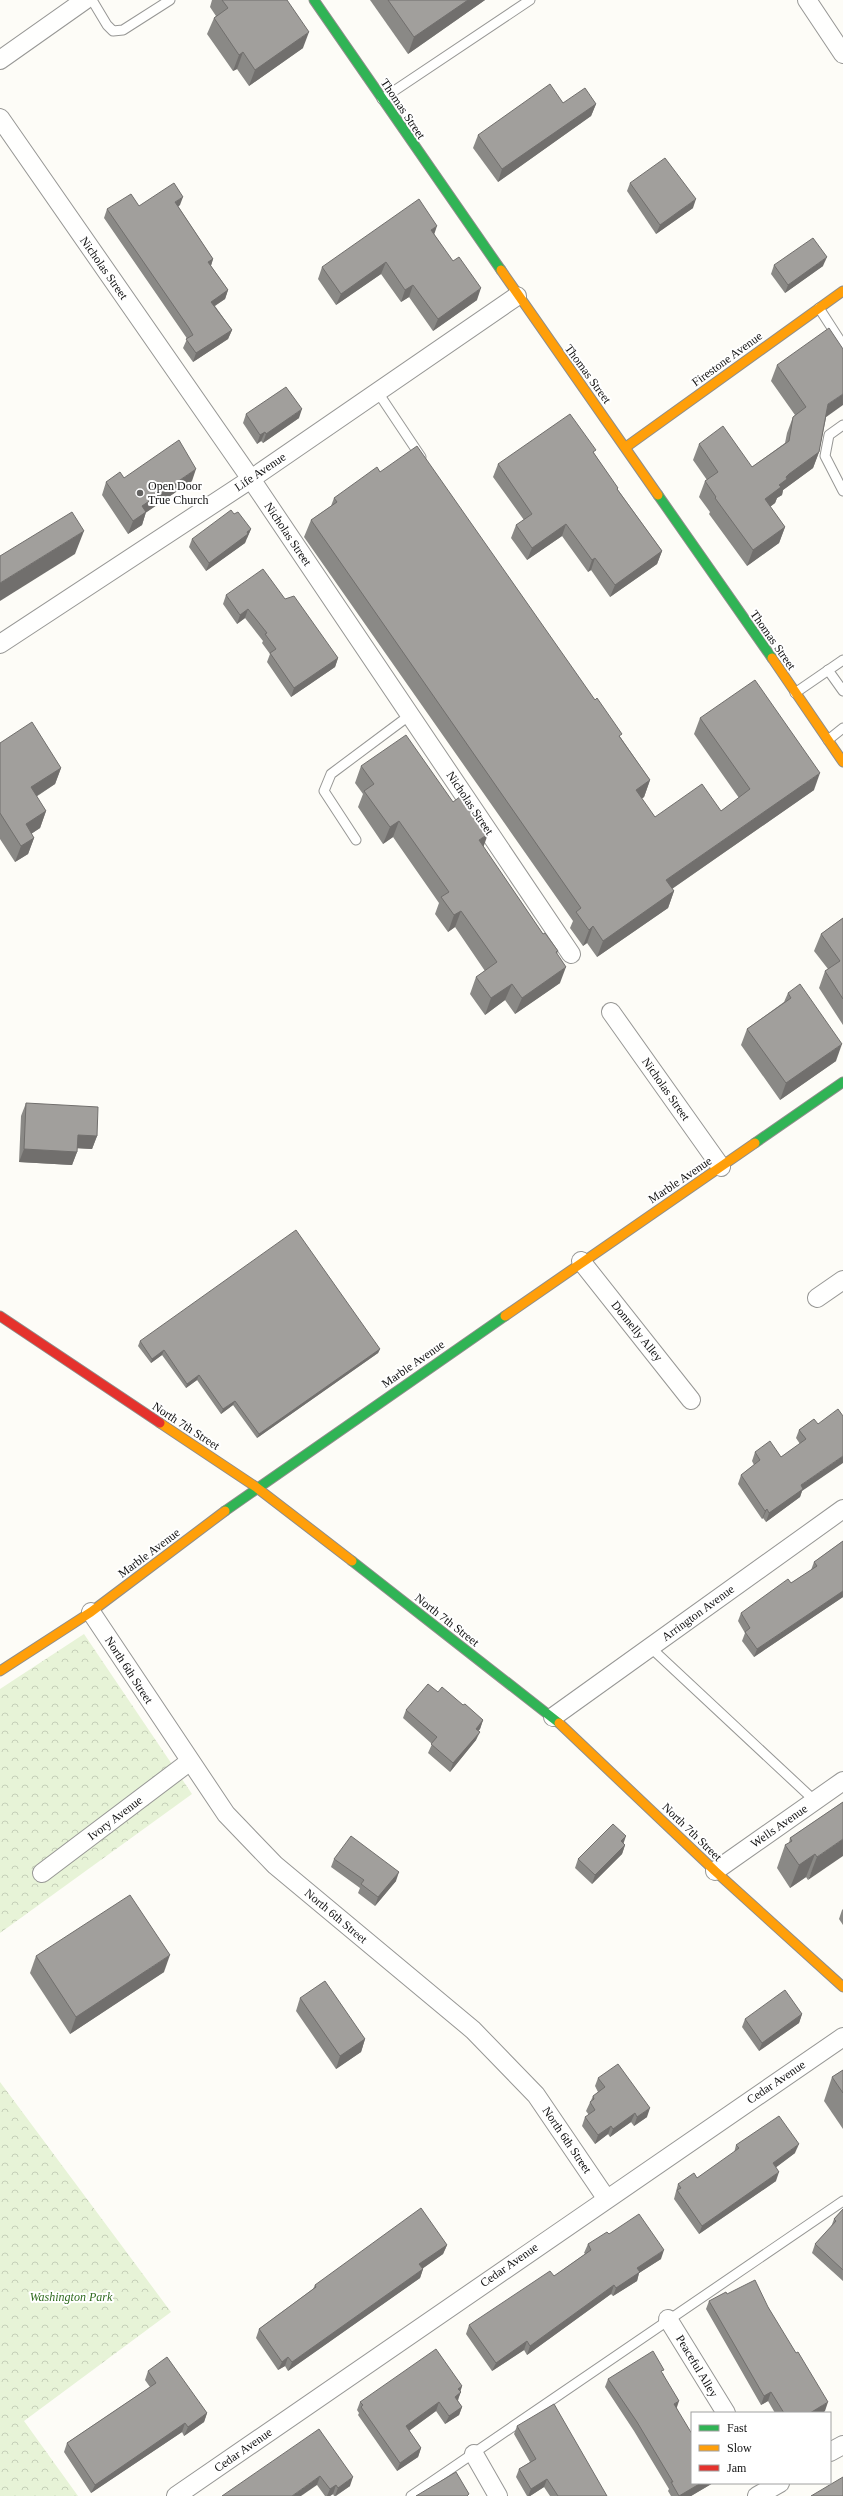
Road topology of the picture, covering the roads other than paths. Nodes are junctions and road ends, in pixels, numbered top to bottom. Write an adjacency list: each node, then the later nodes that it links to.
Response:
1 (85, 0): 8 (street)
2 (92, 0): 3 (lane)
3 (170, 0)
4 (314, 0): 9 (street, Thomas Street)
5 (530, 0): 9 (lane)
6 (807, 0): 7 (street)
7 (843, 54)
8 (0, 60)
9 (382, 99): 12 (street, Thomas Street)
10 (0, 118): 19 (street, Nicholas Street)
11 (843, 291): 13 (street, Firestone Avenue)
12 (517, 296): 15 (street, Life Avenue); 17 (street, Thomas Street)
13 (819, 308): 14 (lane); 17 (street, Firestone Avenue)
14 (843, 345)
15 (377, 392): 18 (lane); 19 (street, Life Avenue)
16 (843, 424): 20 (lane)
17 (626, 447): 25 (street, Thomas Street)
18 (428, 468)
19 (251, 478): 21 (street, Life Avenue); 26 (street, Nicholas Street)
20 (843, 491)
21 (0, 644)
22 (843, 660): 23 (lane)
23 (828, 670): 24 (lane); 25 (lane)
24 (843, 691)
25 (795, 693): 28 (street, Thomas Street)
26 (410, 715): 30 (lane); 31 (street, Nicholas Street)
27 (843, 728): 28 (lane)
28 (828, 740): 29 (street, Thomas Street)
29 (843, 762)
30 (356, 840)
31 (572, 954)
32 (611, 1012): 34 (street, Nicholas Street)
33 (843, 1082): 34 (street, Marble Avenue)
34 (721, 1167): 35 (street, Marble Avenue)
35 (581, 1261): 39 (street, Donnelly Alley); 40 (street, Marble Avenue)
36 (843, 1280): 37 (street)
37 (817, 1298)
38 (0, 1316): 40 (street, North 7th Street)
39 (691, 1400)
40 (256, 1487): 42 (street, Marble Avenue); 45 (street, North 7th Street)
41 (843, 1509): 43 (street, Arrington Avenue)
42 (91, 1612): 44 (street, Marble Avenue); 46 (street, North 6th Street)
43 (650, 1647): 45 (street, Arrington Avenue); 48 (lane)
44 (0, 1671)
45 (553, 1717): 49 (street, North 7th Street)
46 (189, 1762): 50 (street, Ivory Avenue); 53 (street, North 6th Street)
47 (843, 1781): 48 (street, Wells Avenue)
48 (815, 1801): 49 (street, Wells Avenue)
49 (715, 1871): 51 (street, North 7th Street)
50 (42, 1873)
51 (843, 1987)
52 (843, 2037): 53 (street, Cedar Avenue)
53 (606, 2198): 60 (street, Cedar Avenue)
54 (843, 2201): 55 (lane)
55 (668, 2319): 56 (street, Peaceful Alley); 59 (lane)
56 (725, 2412)
57 (843, 2444): 58 (street)
58 (831, 2451)
59 (474, 2454): 61 (lane); 62 (street)
60 (176, 2496)
61 (411, 2496)
62 (498, 2496)

